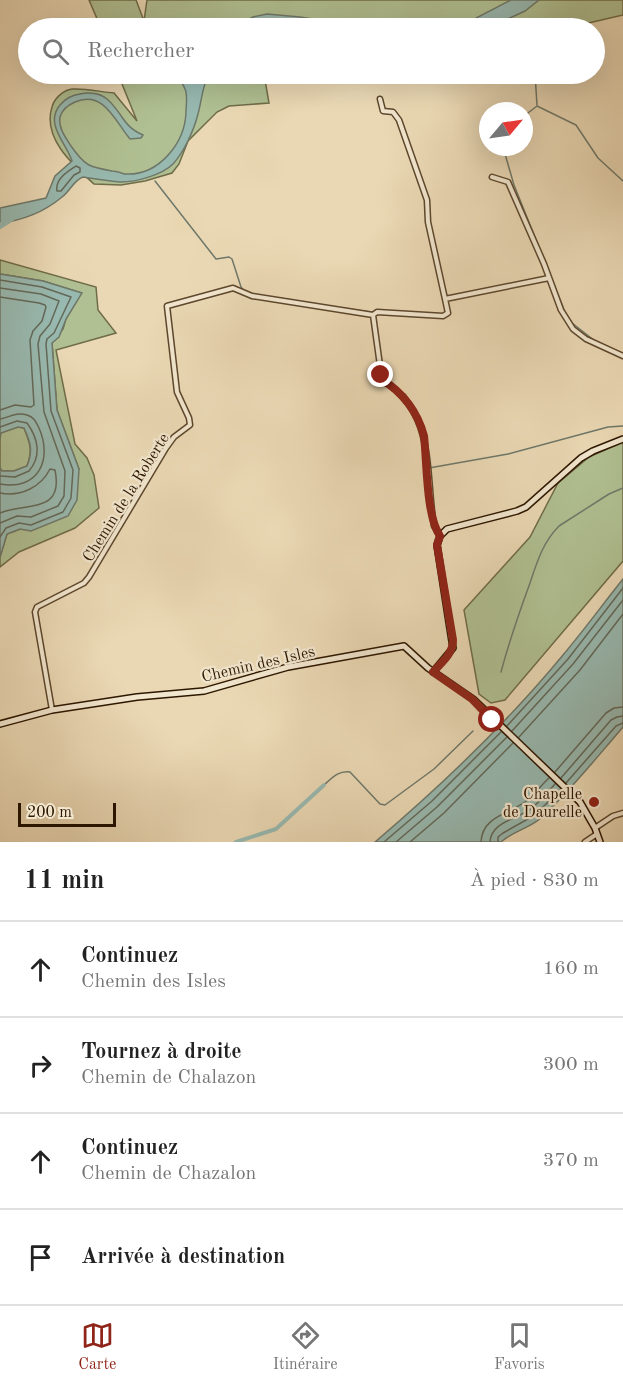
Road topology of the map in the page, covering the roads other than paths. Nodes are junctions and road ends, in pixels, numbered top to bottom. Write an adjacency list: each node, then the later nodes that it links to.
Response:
1 (380, 99): 4 (street)
2 (492, 177): 3 (street)
3 (549, 278): 4 (street); 6 (street)
4 (445, 299): 5 (street)
5 (374, 314): 8 (street); 10 (street, Chemin de la Roberte)
6 (623, 356)
7 (623, 439): 8 (street)
8 (440, 536): 9 (street)
9 (433, 672): 10 (street, Chemin des Isles); 13 (street, Chemin des Isles)
10 (52, 710): 11 (street, Chemin des Isles)
11 (0, 724)
12 (623, 813): 13 (street)
13 (596, 831): 14 (street); 15 (street, Chemin des Isles)
14 (585, 842)
15 (600, 842)

